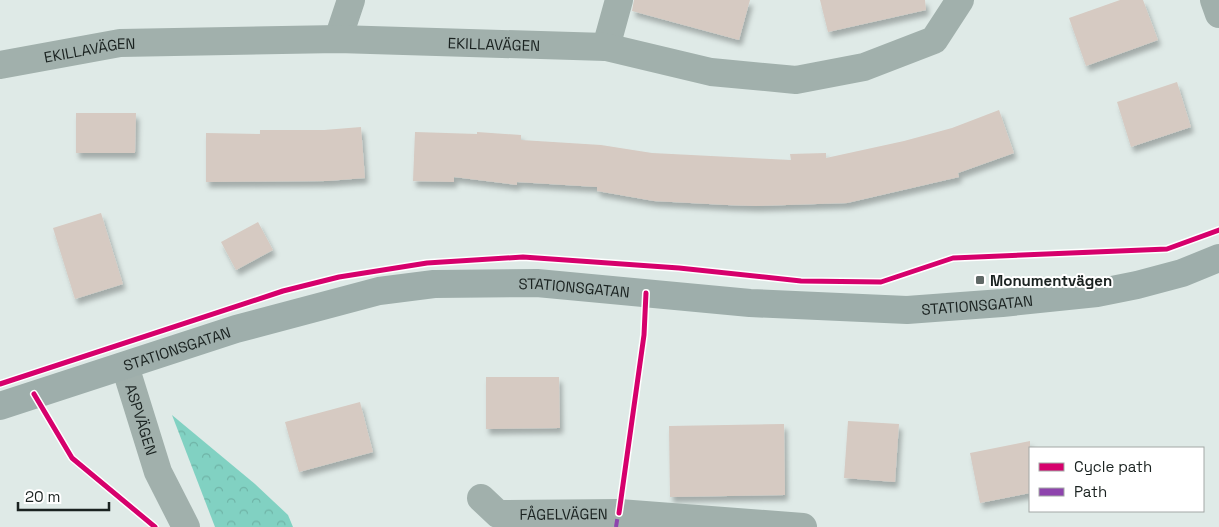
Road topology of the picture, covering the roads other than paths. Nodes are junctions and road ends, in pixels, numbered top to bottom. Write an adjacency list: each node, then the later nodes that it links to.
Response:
1 (351, 0): 6 (street)
2 (619, 0): 7 (street)
3 (960, 0): 7 (street, EKILLAVÄGEN)
4 (1214, 0): 5 (street)
5 (1219, 14)
6 (338, 38): 7 (street, EKILLAVÄGEN); 8 (street, EKILLAVÄGEN)
7 (606, 47)
8 (0, 65)
9 (1219, 258): 10 (street, STATIONSGATAN)
10 (125, 366): 11 (street, STATIONSGATAN); 13 (street, ASPVÄGEN)
11 (0, 406)
12 (481, 498): 14 (street, FÅGELVÄGEN)
13 (186, 527)
14 (802, 527)

